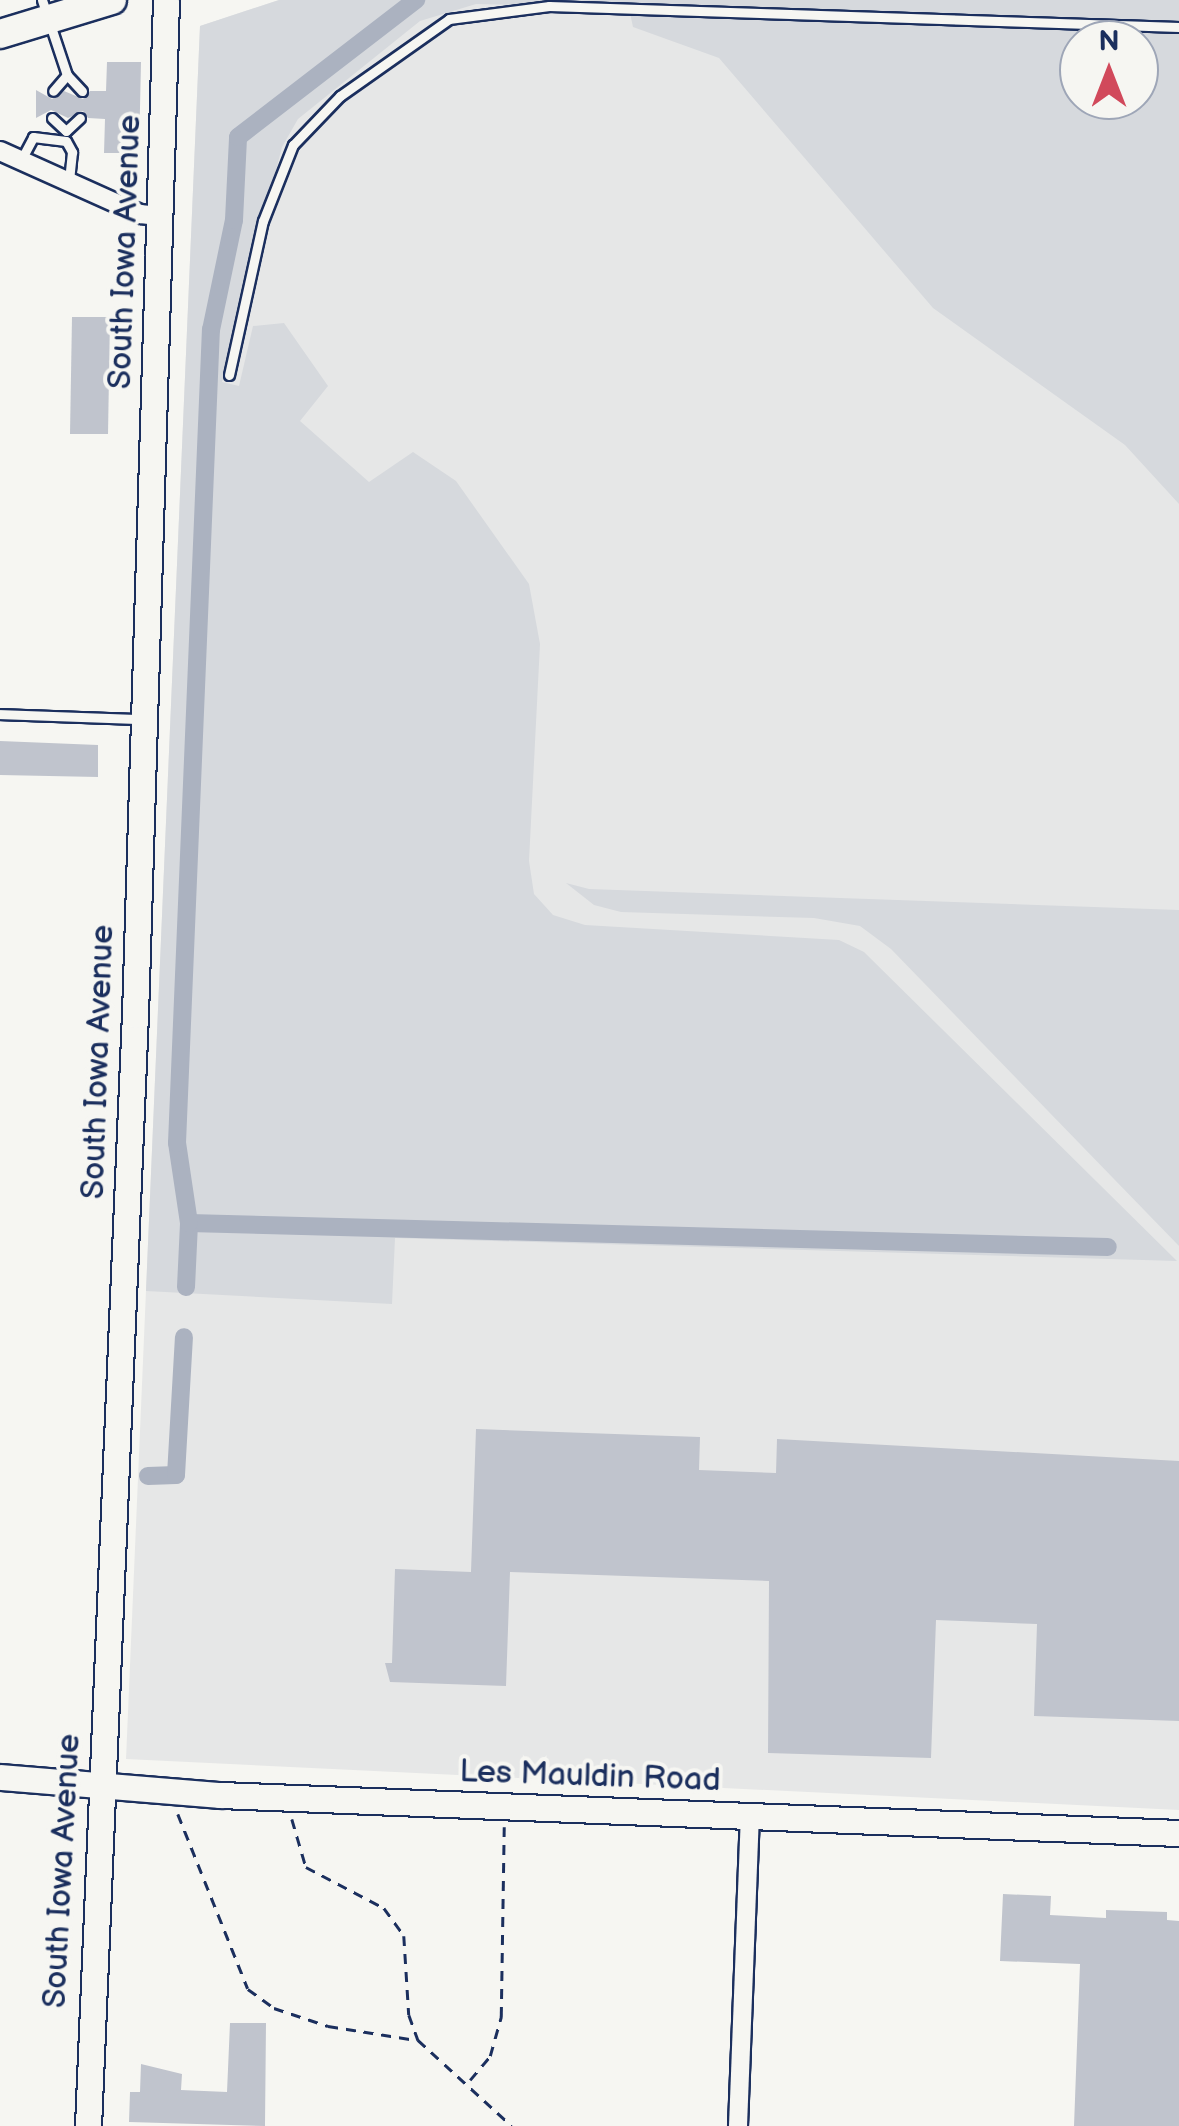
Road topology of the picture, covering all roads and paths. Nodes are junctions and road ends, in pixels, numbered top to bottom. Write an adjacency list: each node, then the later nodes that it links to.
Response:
1 (112, 0): 3 (main road)
2 (166, 0): 15 (street, South Iowa Avenue)
3 (45, 10): 5 (main road); 6 (lane)
4 (1179, 27): 16 (lane)
5 (0, 34)
6 (67, 75): 7 (lane); 8 (lane)
7 (52, 91)
8 (82, 91)
9 (52, 118): 11 (lane)
10 (80, 118): 11 (lane)
11 (66, 136): 13 (lane); 14 (lane)
12 (0, 151): 13 (street)
13 (21, 160): 14 (street)
14 (69, 181): 15 (street)
15 (159, 216): 18 (street, South Iowa Avenue)
16 (229, 375)
17 (0, 714): 18 (lane)
18 (142, 720): 20 (street, South Iowa Avenue)
19 (0, 1776): 20 (street, Les Mauldin Road)
20 (100, 1782): 21 (street, Les Mauldin Road); 28 (street, South Iowa Avenue)
21 (169, 1792): 22 (street, Les Mauldin Road); 26 (path)
22 (290, 1798): 23 (street, Les Mauldin Road); 26 (path)
23 (505, 1806): 24 (street, Les Mauldin Road); 27 (path)
24 (750, 1816): 25 (street, Les Mauldin Road); 30 (street)
25 (1179, 1832)
26 (418, 2040): 27 (path)
27 (469, 2081): 29 (path)
28 (88, 2126)
29 (512, 2126)
30 (738, 2126)

